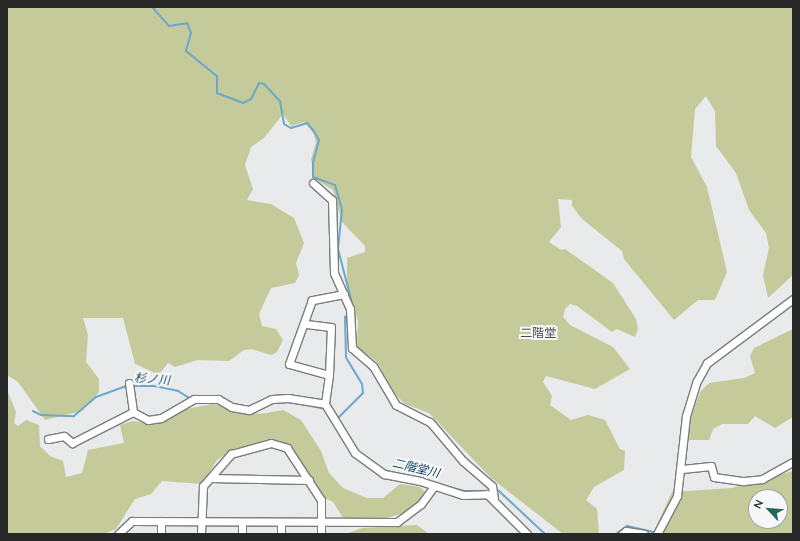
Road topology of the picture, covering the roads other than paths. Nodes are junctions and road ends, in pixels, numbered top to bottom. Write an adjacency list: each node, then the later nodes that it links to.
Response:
1 (313, 183): 2 (street)
2 (344, 294): 4 (street); 15 (street)
3 (793, 299): 11 (street)
4 (306, 324): 5 (street); 5 (street)
5 (329, 374): 7 (street)
6 (129, 383): 8 (street)
7 (328, 407): 8 (street); 14 (street)
8 (133, 412): 9 (street)
9 (48, 439)
10 (793, 462): 11 (street)
11 (682, 469): 30 (street)
12 (212, 478): 13 (street); 13 (street); 17 (street)
13 (309, 480): 20 (street)
14 (434, 486): 15 (street); 20 (street)
15 (494, 498): 27 (street)
16 (161, 521): 17 (street); 21 (street); 22 (street)
17 (202, 522): 18 (street); 23 (street)
18 (242, 522): 19 (street); 24 (street)
19 (281, 523): 20 (street); 25 (street)
20 (321, 524): 26 (street)
21 (119, 534)
22 (161, 534)
23 (201, 534)
24 (242, 534)
25 (281, 534)
26 (321, 534)
27 (527, 534)
28 (622, 534): 29 (street)
29 (644, 534)
30 (657, 534)

